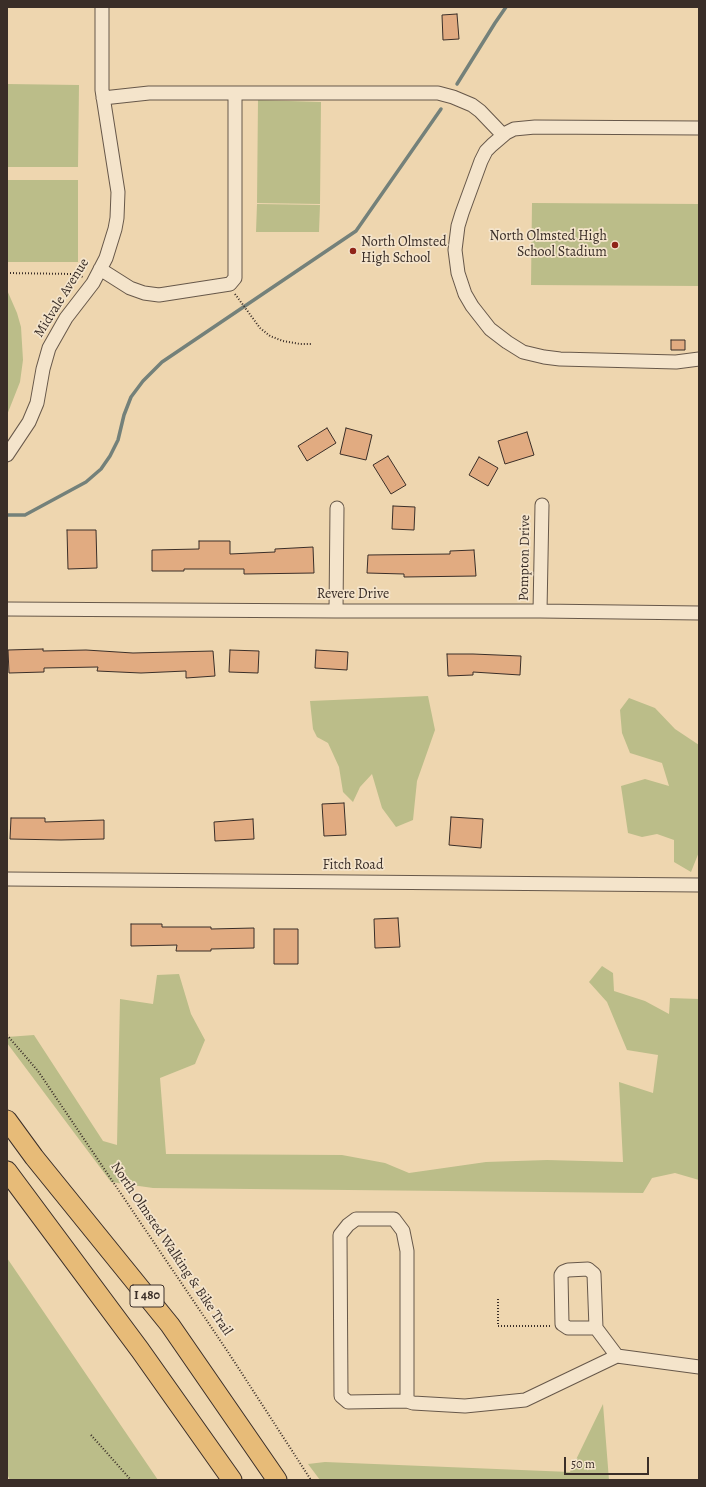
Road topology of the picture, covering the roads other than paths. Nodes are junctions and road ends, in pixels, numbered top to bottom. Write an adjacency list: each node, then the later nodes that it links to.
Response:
1 (102, 7): 3 (street, Midvale Avenue)
2 (235, 93): 3 (street); 5 (street); 6 (street)
3 (104, 98): 6 (street, Midvale Avenue)
4 (699, 128): 5 (street)
5 (502, 135): 7 (street)
6 (100, 269): 8 (street, Midvale Avenue)
7 (699, 359)
8 (7, 455)
9 (542, 505): 12 (street, Pompton Drive)
10 (337, 508): 13 (street)
11 (7, 608): 13 (street, Revere Drive)
12 (540, 611): 13 (street, Revere Drive); 14 (street, Revere Drive)
13 (336, 612)
14 (699, 613)
15 (7, 879): 16 (street, Fitch Road)
16 (699, 885)
17 (7, 1120): 24 (highway, I 480)
18 (7, 1172): 23 (highway, I 480)
19 (596, 1328): 19 (street); 20 (street)
20 (617, 1356): 21 (street); 22 (street)
21 (699, 1367)
22 (407, 1401): 22 (street)
23 (232, 1480)
24 (277, 1480)

